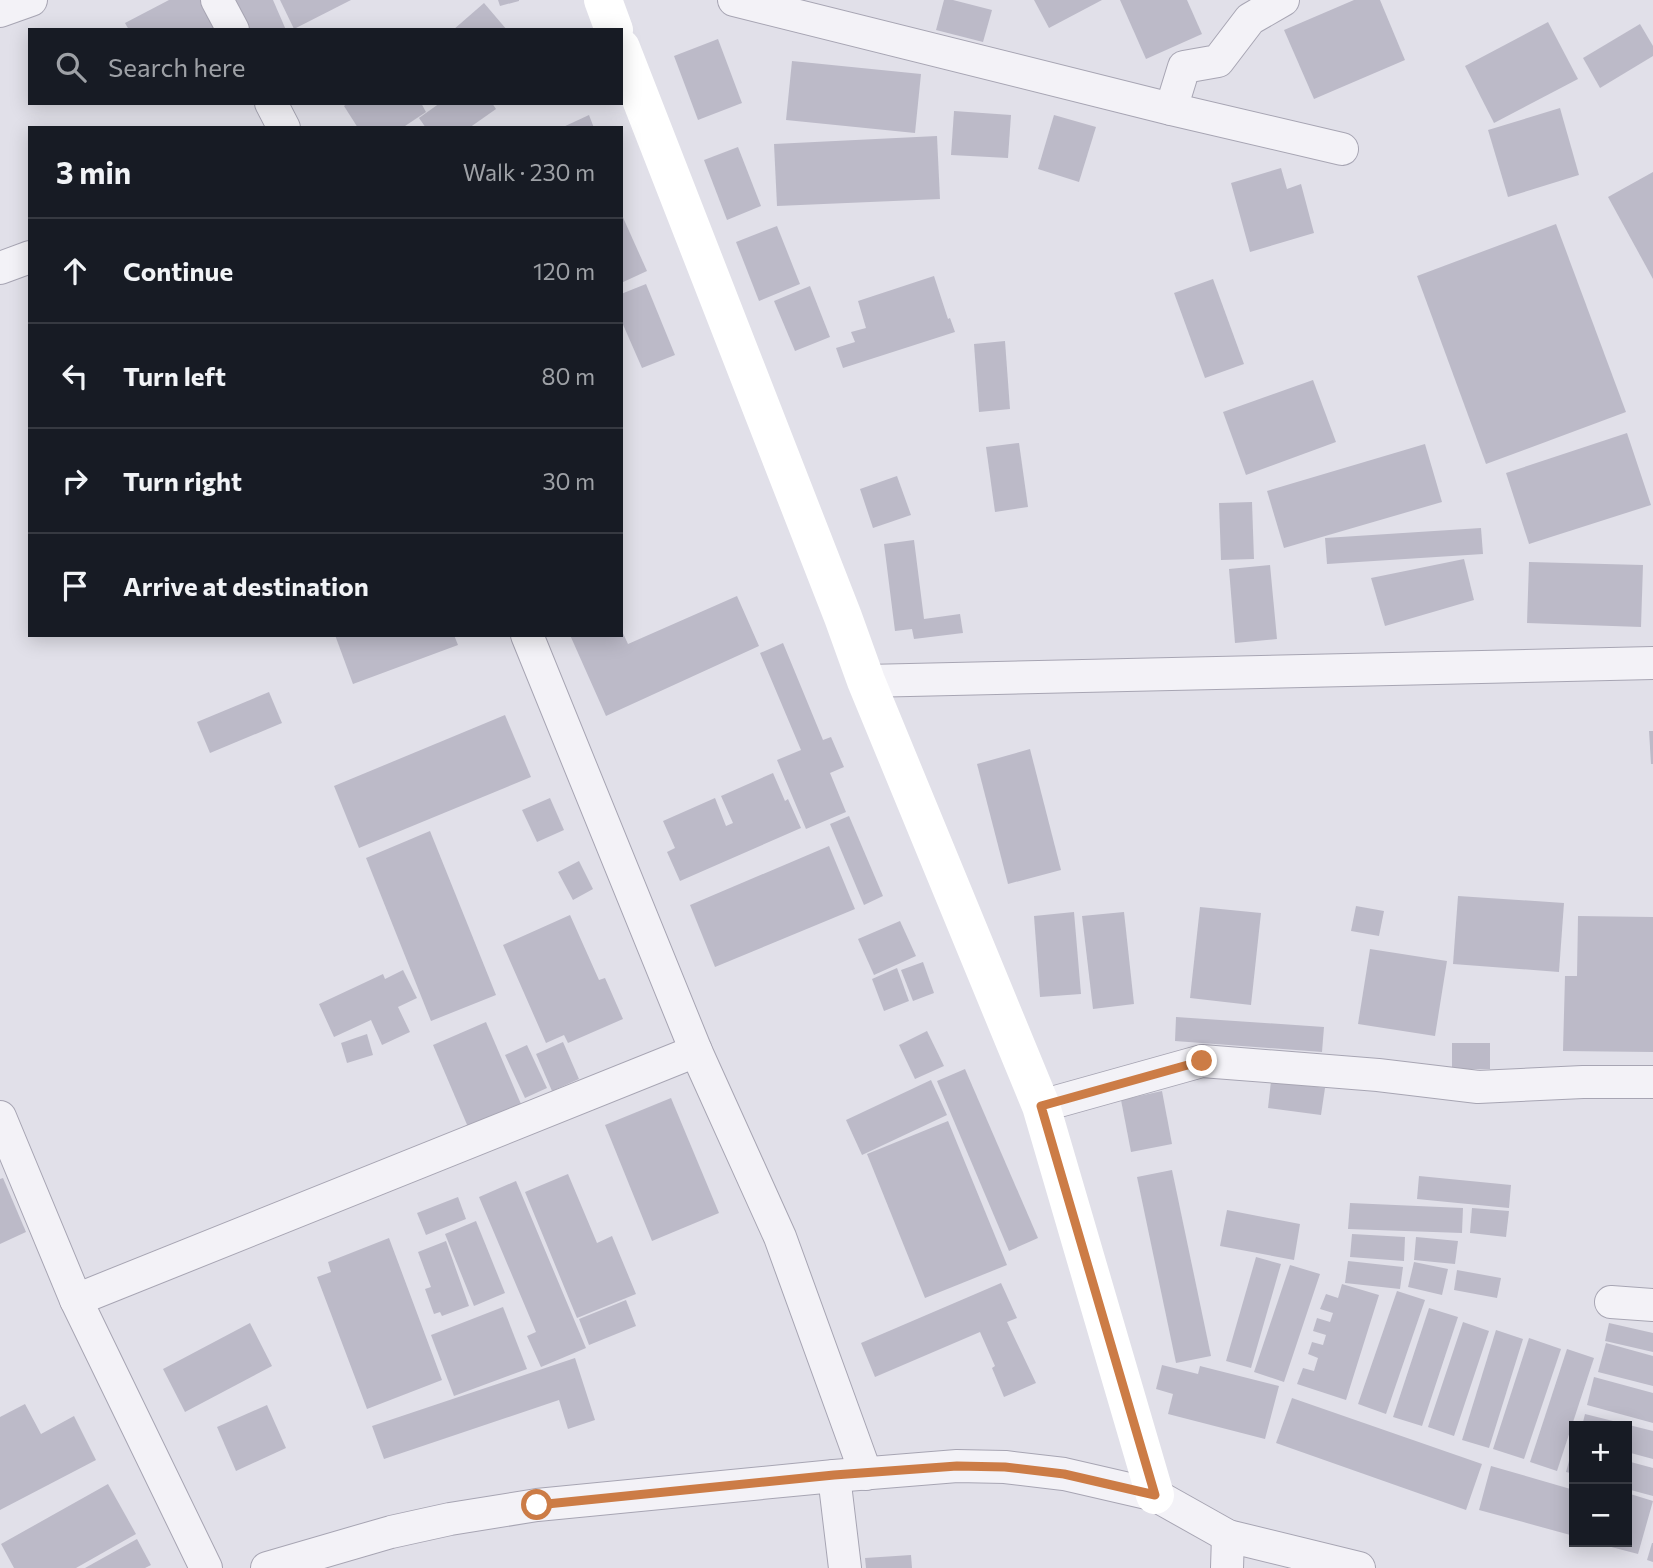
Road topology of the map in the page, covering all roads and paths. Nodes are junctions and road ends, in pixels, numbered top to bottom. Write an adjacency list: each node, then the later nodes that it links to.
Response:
1 (31, 0): 6 (street)
2 (217, 0): 7 (street)
3 (603, 0): 8 (main road)
4 (734, 0): 11 (street)
5 (1283, 0): 11 (street)
6 (0, 11)
7 (232, 28)
8 (613, 28)
9 (623, 53): 18 (main road)
10 (272, 105): 12 (street)
11 (1171, 109): 13 (street)
12 (283, 126)
13 (1342, 149)
14 (28, 258): 15 (street)
15 (0, 268)
16 (528, 637): 19 (street)
17 (1653, 663): 18 (street)
18 (866, 681): 21 (main road)
19 (696, 1051): 23 (street); 26 (street)
20 (1653, 1082): 21 (street)
21 (1041, 1106): 28 (main road)
22 (0, 1117): 23 (street)
23 (76, 1300): 30 (street)
24 (1611, 1302): 25 (street)
25 (1653, 1305)
26 (866, 1474): 27 (street); 28 (street)
27 (834, 1475): 31 (street); 32 (street)
28 (1155, 1495): 29 (street)
29 (1228, 1536): 33 (street); 34 (street)
30 (206, 1568)
31 (267, 1568)
32 (845, 1568)
33 (1227, 1568)
34 (1359, 1568)

